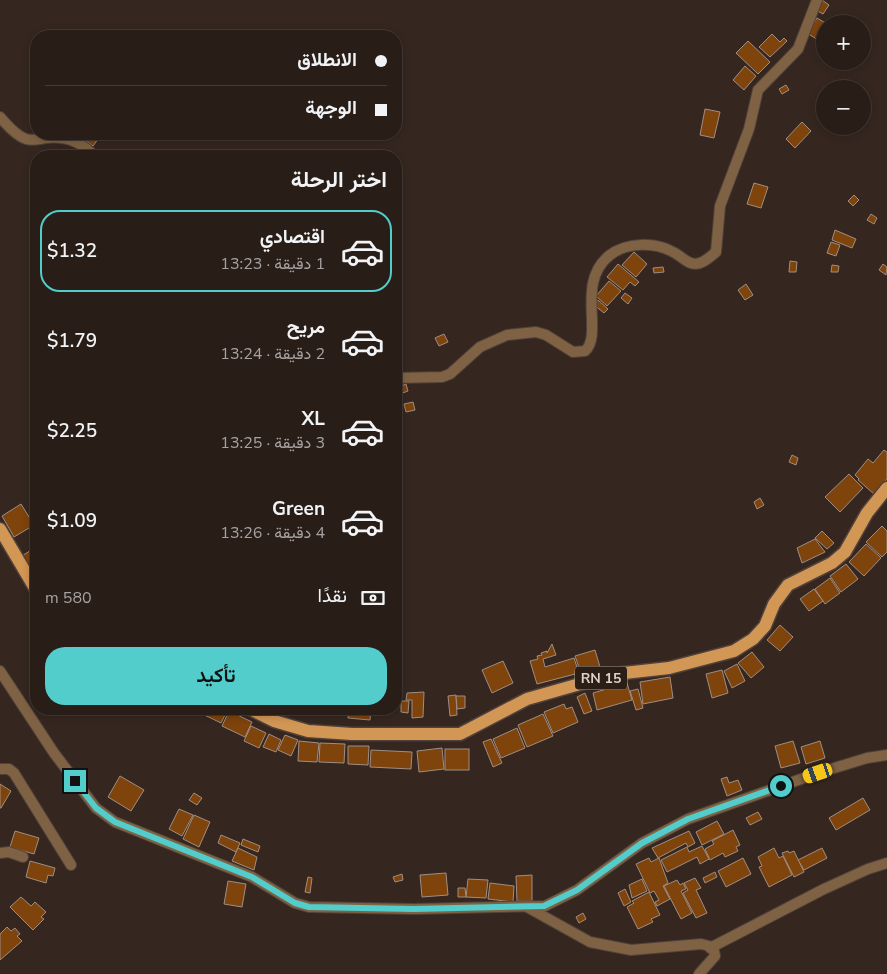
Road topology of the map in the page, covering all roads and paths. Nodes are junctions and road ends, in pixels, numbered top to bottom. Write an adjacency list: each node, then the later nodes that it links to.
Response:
1 (818, 0): 6 (street)
2 (0, 117): 3 (street)
3 (30, 139)
4 (67, 140): 5 (street)
5 (88, 150)
6 (402, 378)
7 (887, 488): 12 (main road, RN 15)
8 (0, 529): 9 (main road)
9 (30, 580)
10 (0, 671): 11 (street)
11 (3, 682): 19 (street)
12 (262, 715)
13 (887, 756): 19 (street)
14 (0, 769): 18 (street)
15 (0, 853): 16 (street)
16 (23, 856)
17 (887, 864): 20 (street)
18 (71, 865)
19 (526, 906): 20 (street)
20 (710, 948): 21 (street)
21 (699, 974)

